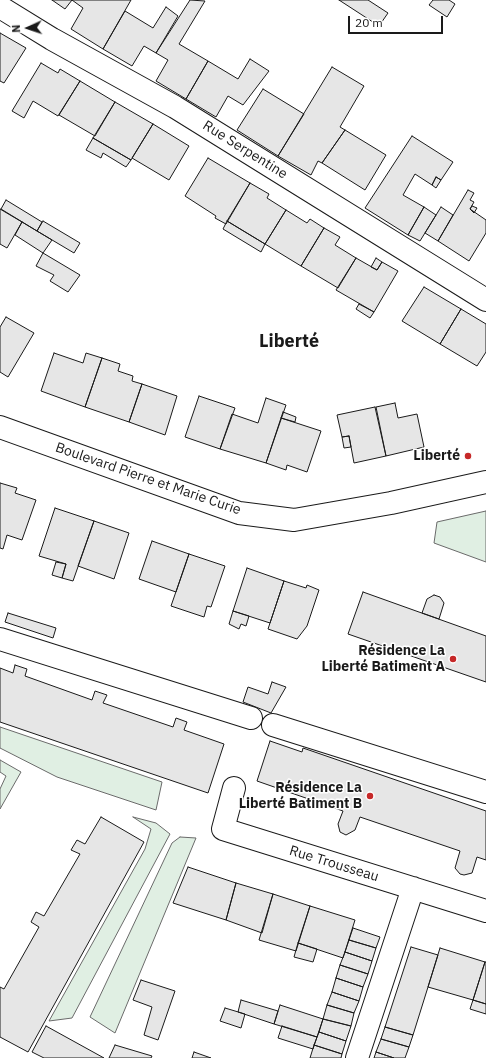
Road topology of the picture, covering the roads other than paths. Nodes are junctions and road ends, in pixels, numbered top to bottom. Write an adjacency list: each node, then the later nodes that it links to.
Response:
1 (0, 7): 2 (street, Rue Serpentine)
2 (486, 300)
3 (0, 427): 4 (street, Boulevard Pierre et Marie Curie)
4 (486, 482)
5 (0, 639): 6 (street)
6 (251, 718)
7 (273, 725): 9 (street)
8 (234, 788): 10 (street, Rue Trousseau)
9 (486, 792)
10 (413, 888): 11 (street, Rue Trousseau); 12 (street)
11 (486, 911)
12 (357, 1058)

